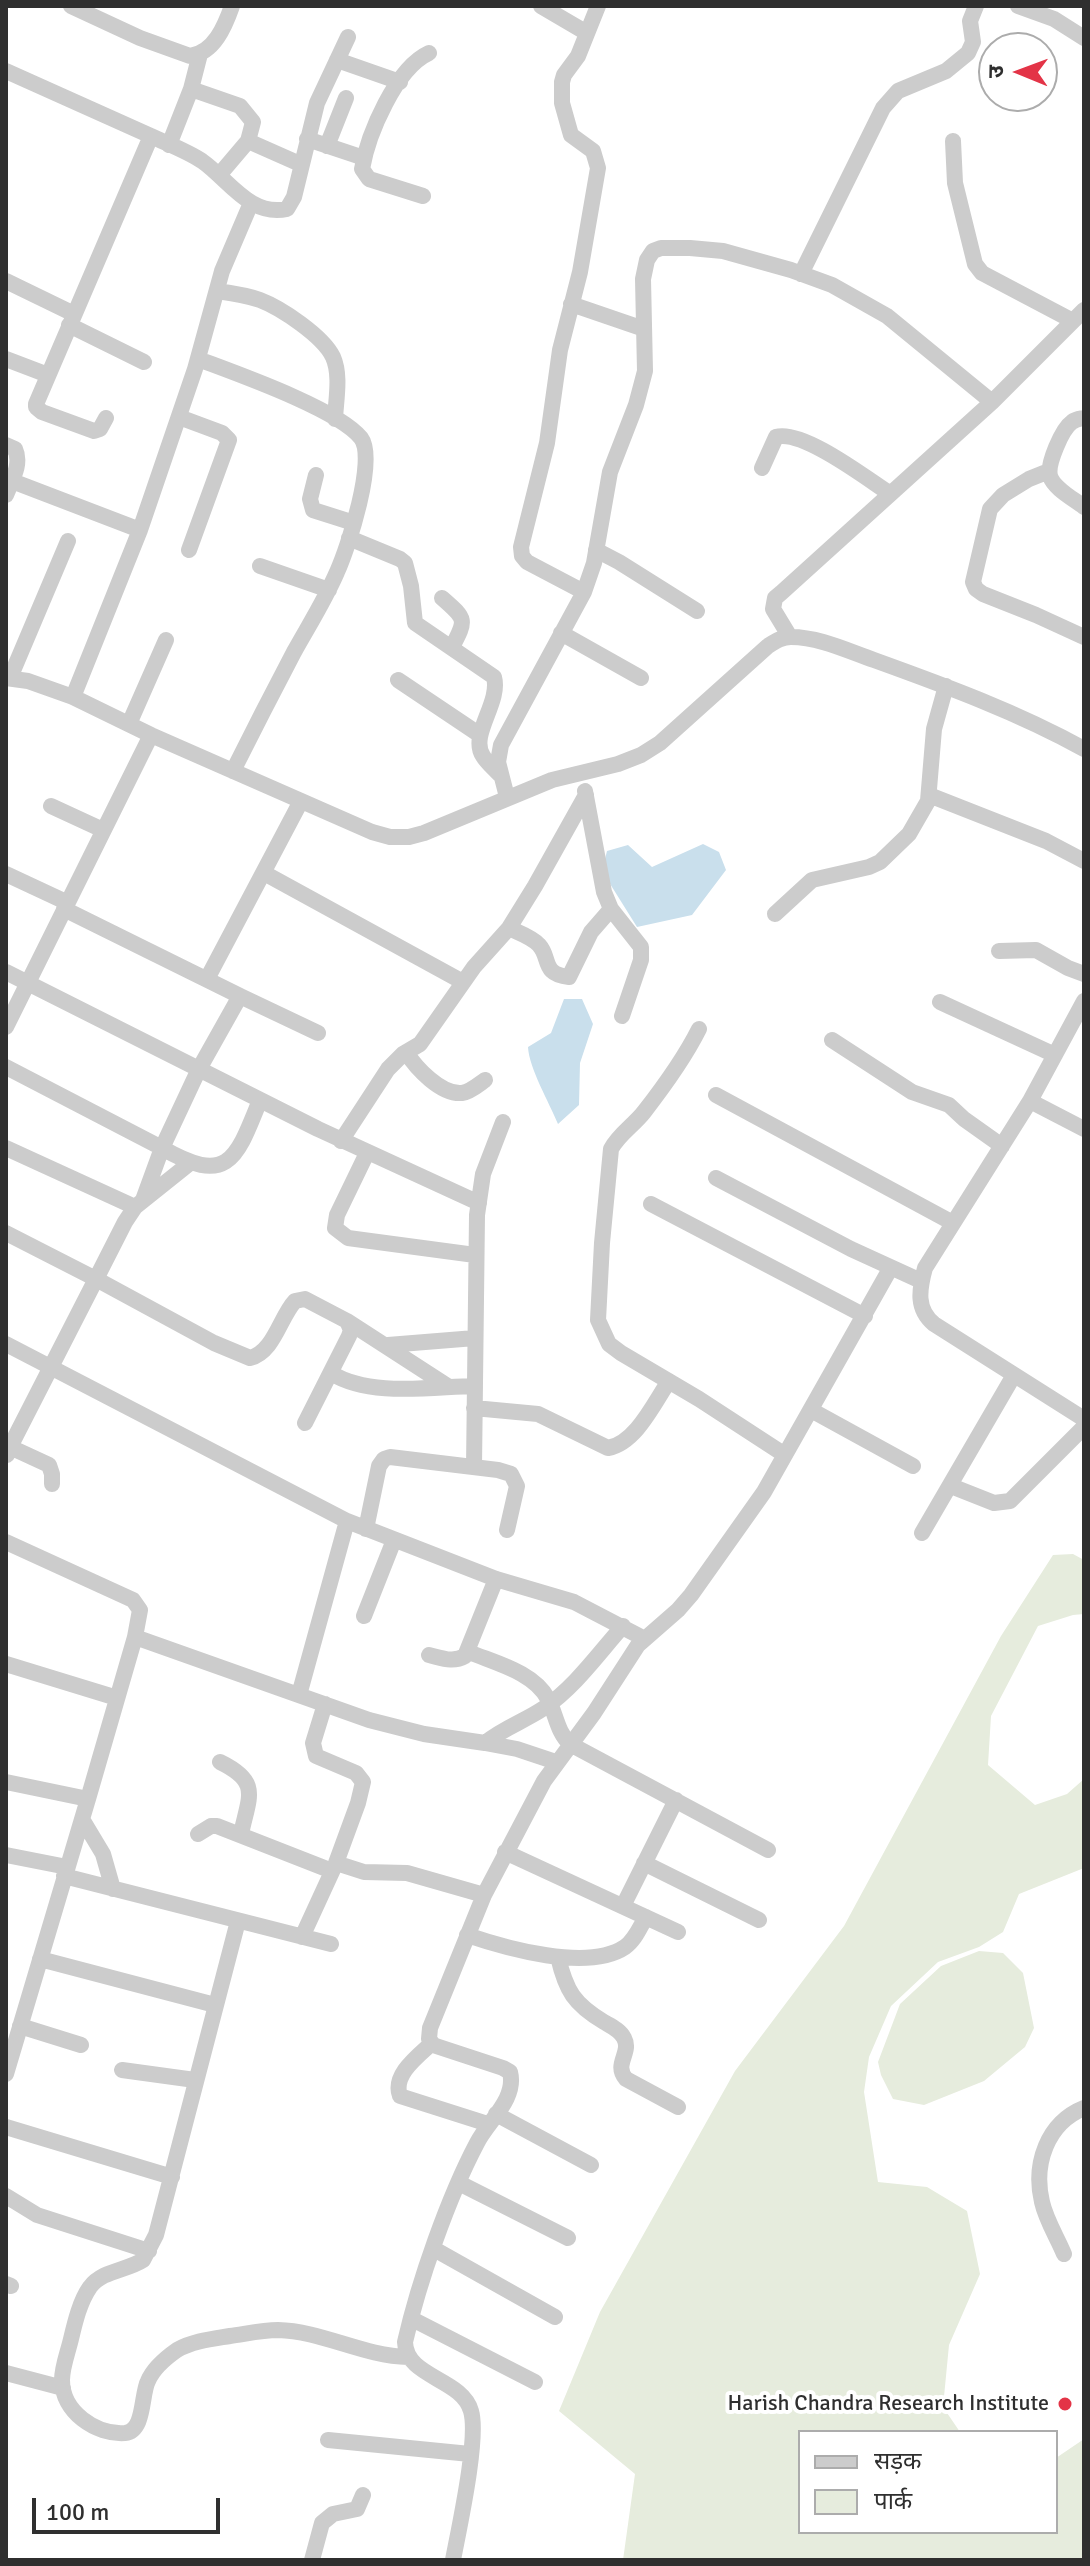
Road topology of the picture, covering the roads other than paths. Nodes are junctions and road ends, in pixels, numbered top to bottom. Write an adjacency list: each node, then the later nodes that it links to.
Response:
1 (71, 6): 11 (street)
2 (232, 6): 11 (street)
3 (598, 6): 7 (street)
4 (976, 6): 28 (street)
5 (1018, 6): 9 (street)
6 (547, 7): 7 (street)
7 (587, 33): 31 (street)
8 (348, 37): 12 (street)
9 (1084, 38)
10 (429, 53): 14 (street)
11 (200, 54): 15 (street)
12 (337, 60): 14 (street); 18 (street)
13 (6, 71): 17 (street)
14 (400, 82): 23 (street)
15 (191, 89): 19 (street); 21 (street)
16 (346, 98): 22 (street)
17 (151, 136): 21 (street); 33 (street)
18 (307, 139): 22 (street); 24 (street)
19 (248, 141): 24 (street); 25 (street)
20 (953, 141): 32 (street)
21 (169, 145): 25 (street)
22 (327, 146): 23 (street)
23 (364, 158): 26 (street)
24 (300, 164): 27 (street)
25 (220, 174): 27 (street)
26 (423, 196)
27 (251, 203): 30 (street)
28 (801, 274): 34 (street); 39 (street)
29 (6, 281): 33 (street)
30 (217, 291): 36 (street); 43 (street)
31 (571, 304): 34 (street); 58 (street)
32 (1079, 316): 39 (street)
33 (72, 320): 37 (street); 38 (street)
34 (644, 329): 55 (street)
35 (6, 359): 38 (street)
36 (198, 359): 40 (street); 43 (street)
37 (144, 362)
38 (48, 375): 41 (street)
39 (992, 402): 49 (street)
40 (179, 417): 51 (street); 54 (street)
41 (106, 418)
42 (1084, 418): 46 (street)
43 (335, 419): 52 (street)
44 (6, 445): 48 (street)
45 (762, 468): 49 (street)
46 (1049, 471): 50 (street); 63 (street)
47 (316, 475): 52 (street)
48 (9, 488): 51 (street)
49 (889, 493): 62 (street)
50 (1084, 507)
51 (140, 530): 70 (street)
52 (352, 530): 57 (street); 65 (street)
53 (68, 541): 66 (street)
54 (189, 550)
55 (596, 550): 58 (street); 60 (street)
56 (260, 566): 57 (street)
57 (329, 590): 75 (street)
58 (584, 592): 61 (street)
59 (442, 598): 65 (street)
60 (697, 611)
61 (561, 633): 67 (street); 77 (street)
62 (790, 637): 69 (street); 76 (street)
63 (1084, 637)
64 (166, 640): 71 (street)
65 (452, 647): 73 (street)
66 (8, 678): 70 (street)
67 (641, 678)
68 (398, 680): 73 (street)
69 (946, 686): 74 (street); 79 (street)
70 (73, 697): 71 (street)
71 (129, 724): 72 (street)
72 (151, 735): 75 (street); 83 (street)
73 (480, 735): 77 (street)
74 (1084, 749)
75 (233, 771): 81 (street)
76 (587, 773): 78 (street); 80 (street)
77 (502, 776): 80 (street)
78 (586, 795): 88 (street); 90 (street)
79 (929, 795): 84 (street); 89 (street)
80 (507, 797): 81 (street)
81 (301, 801): 85 (street)
82 (51, 806): 83 (street)
83 (103, 830): 87 (street)
84 (1084, 861)
85 (264, 873): 94 (street); 95 (street)
86 (6, 874): 87 (street)
87 (65, 906): 94 (street); 96 (street)
88 (611, 909): 90 (street); 100 (street)
89 (775, 914)
90 (509, 928): 95 (street)
91 (999, 951): 93 (street)
92 (6, 972): 96 (street)
93 (1084, 974)
94 (207, 979): 97 (street)
95 (463, 982): 105 (street)
96 (28, 983): 101 (street); 108 (street)
97 (240, 996): 103 (street); 108 (street)
98 (1084, 1001): 106 (street)
99 (940, 1002): 106 (street)
100 (622, 1016)
101 (6, 1027)
102 (699, 1029): 139 (street)
103 (318, 1033)
104 (832, 1040): 116 (street)
105 (406, 1052): 109 (street); 115 (street)
106 (1055, 1055): 112 (street)
107 (6, 1067): 118 (street)
108 (199, 1069): 111 (street); 118 (street)
109 (485, 1080)
110 (716, 1095): 125 (street)
111 (260, 1100): 115 (street); 120 (street)
112 (1030, 1101): 114 (street); 116 (street)
113 (503, 1122): 122 (street)
114 (1084, 1129)
115 (341, 1141): 119 (street)
116 (1002, 1146): 125 (street)
117 (6, 1148): 123 (street)
118 (162, 1148): 120 (street); 123 (street)
119 (367, 1153): 122 (street); 127 (street)
120 (190, 1163): 123 (street)
121 (716, 1178): 128 (street)
122 (479, 1203): 127 (street)
123 (139, 1204): 129 (street)
124 (651, 1204): 131 (street)
125 (953, 1223): 130 (street)
126 (6, 1233): 129 (street)
127 (475, 1255): 133 (street)
128 (890, 1269): 130 (street); 131 (street)
129 (96, 1279): 132 (street); 136 (street)
130 (921, 1281): 138 (street)
131 (865, 1316): 143 (street)
132 (347, 1321): 135 (street); 137 (street)
133 (475, 1338): 135 (street); 140 (street)
134 (6, 1344): 136 (street)
135 (388, 1345): 141 (street)
136 (53, 1368): 147 (street); 153 (street)
137 (331, 1373): 141 (street); 145 (street)
138 (1014, 1375): 144 (street); 152 (street)
139 (669, 1381): 142 (street); 148 (street)
140 (474, 1386): 141 (street); 142 (street)
141 (449, 1387)
142 (474, 1408): 150 (street)
143 (811, 1410): 148 (street); 149 (street)
144 (1084, 1419)
145 (305, 1423)
146 (1084, 1427): 152 (street)
147 (7, 1449): 151 (street)
148 (785, 1455): 163 (street)
149 (913, 1466)
150 (474, 1467): 154 (street); 155 (street)
151 (52, 1484)
152 (951, 1486): 156 (street)
153 (347, 1521): 154 (street); 167 (street)
154 (366, 1529): 157 (street)
155 (507, 1530)
156 (922, 1533)
157 (394, 1540): 159 (street); 160 (street)
158 (6, 1542): 162 (street)
159 (496, 1579): 161 (street); 164 (street)
160 (364, 1616)
161 (623, 1626): 163 (street); 169 (street)
162 (135, 1637): 167 (street); 168 (street)
163 (645, 1639): 172 (street)
164 (469, 1652): 165 (street); 169 (street)
165 (429, 1655)
166 (6, 1664): 168 (street)
167 (299, 1695): 170 (street)
168 (117, 1698): 176 (street)
169 (550, 1703): 171 (street); 172 (street)
170 (325, 1704): 171 (street); 185 (street)
171 (485, 1743): 174 (street)
172 (570, 1744): 174 (street); 177 (street)
173 (220, 1762): 180 (street)
174 (556, 1762): 182 (street)
175 (6, 1782): 176 (street)
176 (88, 1799): 178 (street)
177 (676, 1800): 181 (street); 184 (street)
178 (82, 1819): 186 (street); 187 (street)
179 (198, 1834): 180 (street)
180 (241, 1834): 185 (street)
181 (768, 1850)
182 (505, 1852): 188 (street); 189 (street)
183 (6, 1855): 186 (street)
184 (644, 1863): 189 (street); 191 (street)
185 (334, 1867): 188 (street); 195 (street)
186 (66, 1872): 187 (street); 198 (street)
187 (113, 1889): 192 (street)
188 (484, 1895): 194 (street)
189 (623, 1906): 190 (street)
190 (646, 1917): 193 (street); 197 (street)
191 (759, 1920)
192 (238, 1921): 195 (street); 199 (street)
193 (678, 1932)
194 (467, 1935): 197 (street); 201 (street)
195 (302, 1937): 196 (street)
196 (331, 1944)
197 (558, 1957): 206 (street)
198 (40, 1959): 199 (street); 200 (street)
199 (215, 2005): 205 (street)
200 (20, 2026): 202 (street); 204 (street)
201 (432, 2043): 208 (street); 208 (street)
202 (81, 2045)
203 (122, 2070): 205 (street)
204 (6, 2074)
205 (195, 2080): 211 (street)
206 (678, 2107)
207 (1084, 2108): 217 (street)
208 (492, 2119): 210 (street); 212 (street)
209 (6, 2127): 211 (street)
210 (591, 2165)
211 (172, 2177): 216 (street)
212 (459, 2183): 214 (street); 215 (street)
213 (6, 2196): 216 (street)
214 (568, 2238)
215 (434, 2249): 218 (street); 219 (street)
216 (149, 2251): 223 (street)
217 (1064, 2254)
218 (555, 2317)
219 (412, 2319): 220 (street); 222 (street)
220 (408, 2357): 223 (street); 225 (street)
221 (6, 2373): 223 (street)
222 (535, 2382)
223 (63, 2388)
224 (328, 2440): 225 (street)
225 (470, 2454): 228 (street)
226 (363, 2495): 227 (street)
227 (312, 2560)
228 (453, 2560)

